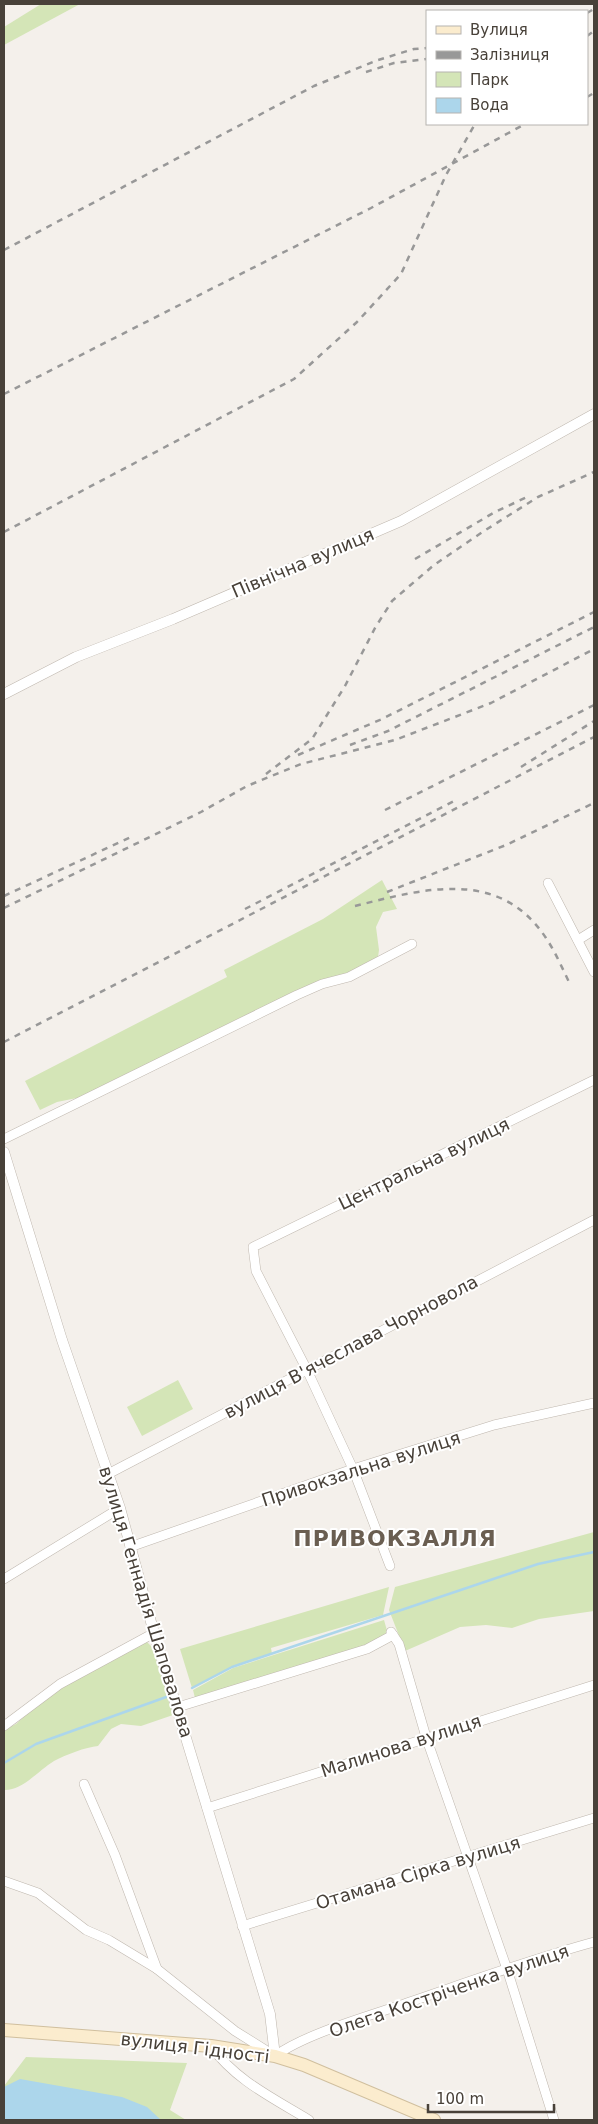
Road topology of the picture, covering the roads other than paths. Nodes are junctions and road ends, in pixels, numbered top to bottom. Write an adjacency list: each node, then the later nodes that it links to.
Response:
1 (594, 414): 2 (street, Північна вулиця)
2 (4, 694)
3 (548, 882): 5 (street)
4 (594, 930): 5 (street)
5 (578, 940): 7 (street)
6 (412, 944): 9 (street)
7 (594, 972)
8 (594, 1080): 12 (street, Центральна вулиця)
9 (4, 1139)
10 (4, 1152): 15 (street, вулиця Геннадія Шаповалова)
11 (594, 1220): 12 (street, вулиця В'ячеслава Чорновола)
12 (307, 1370): 14 (street); 15 (street, вулиця В'ячеслава Чорновола)
13 (594, 1403): 14 (street, Привокзальна вулиця)
14 (353, 1469): 17 (street, Привокзальна вулиця); 18 (street)
15 (108, 1474): 16 (street, вулиця Геннадія Шаповалова)
16 (120, 1508): 17 (street, вулиця Геннадія Шаповалова); 19 (street)
17 (130, 1547): 20 (street, вулиця Геннадія Шаповалова)
18 (390, 1566)
19 (4, 1579)
20 (154, 1633): 22 (street, вулиця Геннадія Шаповалова); 23 (street)
21 (594, 1685): 24 (street, Малинова вулиця)
22 (179, 1709): 24 (street); 26 (street, вулиця Геннадія Шаповалова)
23 (4, 1726)
24 (426, 1737): 26 (street, Малинова вулиця); 28 (street)
25 (84, 1784): 32 (street)
26 (207, 1808): 30 (street, вулиця Геннадія Шаповалова)
27 (594, 1818): 28 (street, Отамана Сірка вулиця)
28 (468, 1858): 30 (street, Отамана Сірка вулиця); 33 (street)
29 (4, 1882): 32 (street)
30 (242, 1926): 36 (street, вулиця Геннадія Шаповалова)
31 (594, 1942): 33 (street, Олега Костріченка вулиця)
32 (157, 1969): 36 (street)
33 (507, 1969): 36 (street, Олега Костріченка вулиця); 39 (street)
34 (4, 2030): 35 (main road, вулиця Гідності)
35 (210, 2046): 36 (main road, вулиця Гідності); 37 (street)
36 (275, 2056): 38 (main road, вулиця Гідності)
37 (308, 2120)
38 (434, 2120)
39 (554, 2120)

